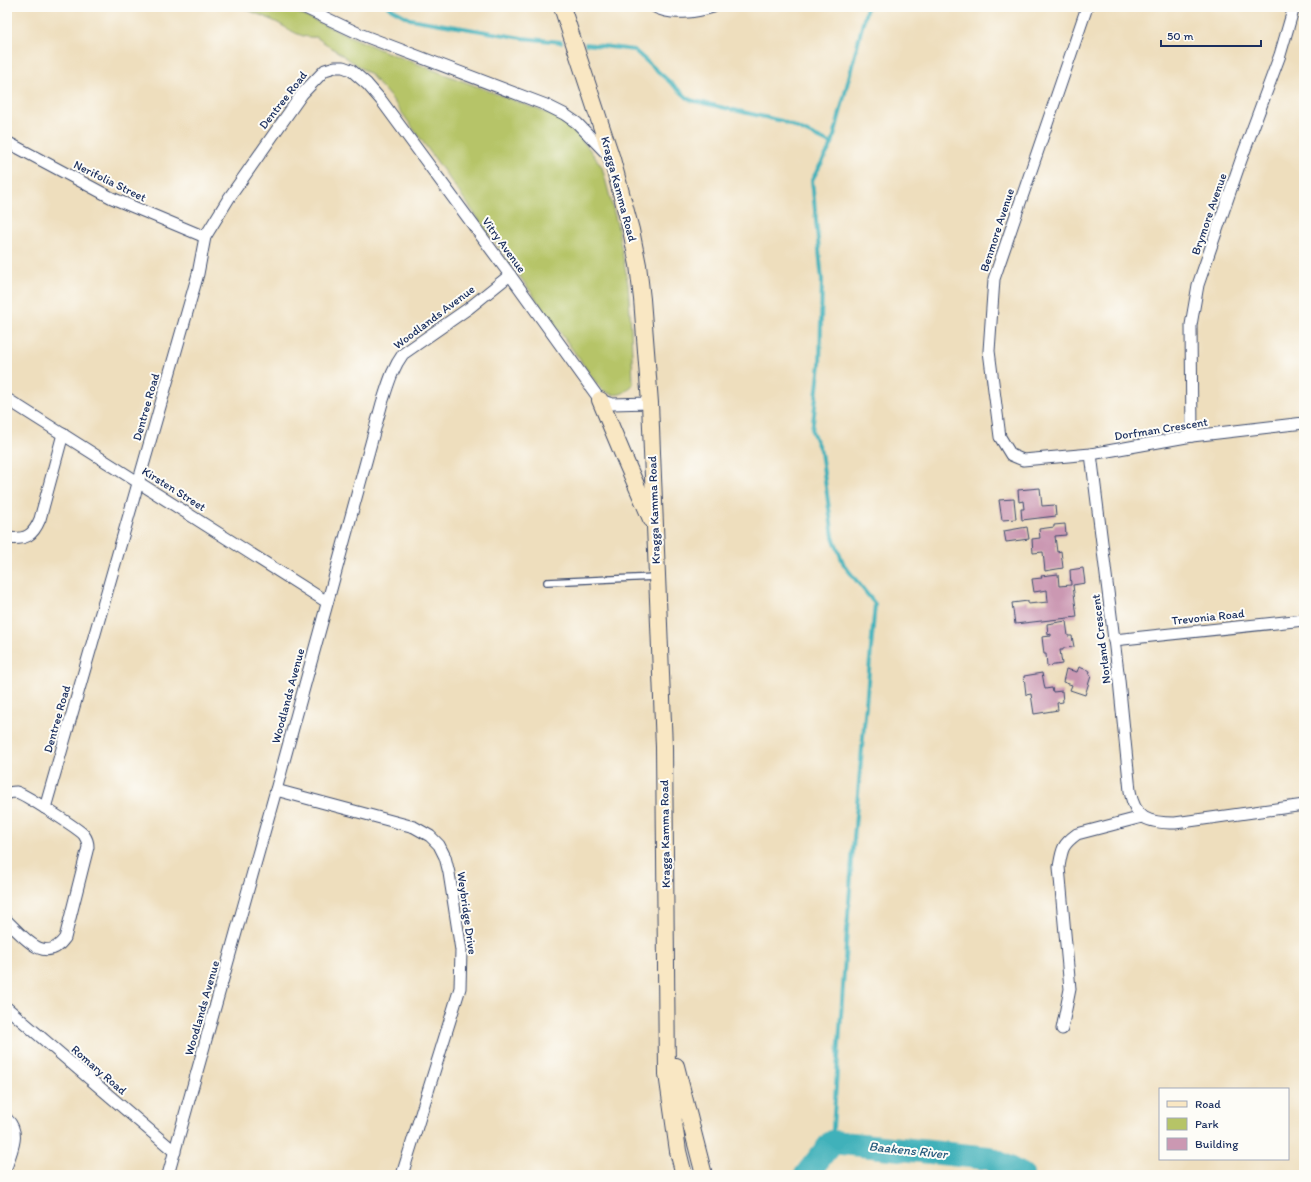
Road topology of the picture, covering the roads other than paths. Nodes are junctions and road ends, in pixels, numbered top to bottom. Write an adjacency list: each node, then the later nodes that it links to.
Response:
1 (303, 7): 9 (street)
2 (562, 7): 9 (main road, Kragga Kamma Road)
3 (655, 7): 4 (street)
4 (713, 7)
5 (1087, 7): 19 (street, Benmore Avenue)
6 (1294, 7): 17 (street, Brymore Avenue)
7 (351, 70): 10 (street, Dentree Road); 11 (street, Vitry Avenue)
8 (7, 142): 10 (street, Nerifolia Street)
9 (612, 160): 14 (main road, Kragga Kamma Road)
10 (205, 237): 20 (street, Dentree Road)
11 (510, 275): 13 (street, Vitry Avenue); 25 (street, Woodlands Avenue)
12 (7, 399): 16 (street, Kirsten Street)
13 (600, 400): 14 (street); 21 (main road)
14 (650, 403): 21 (main road, Kragga Kamma Road)
15 (1304, 423): 17 (street, Dorfman Crescent)
16 (63, 434): 20 (street, Kirsten Street); 22 (street)
17 (1192, 436): 18 (street, Dorfman Crescent)
18 (1091, 454): 19 (street, Dorfman Crescent); 27 (street, Norland Crescent)
19 (1023, 460)
20 (139, 482): 25 (street, Kirsten Street); 31 (street, Dentree Road)
21 (655, 526): 23 (main road, Kragga Kamma Road)
22 (7, 538)
23 (656, 577): 24 (lane); 35 (main road, Kragga Kamma Road)
24 (547, 582)
25 (327, 602): 28 (street, Woodlands Avenue)
26 (1304, 620): 27 (street, Trevonia Road)
27 (1114, 640): 32 (street, Norland Crescent)
28 (276, 790): 38 (street, Woodlands Avenue); 41 (street, Weybridge Drive)
29 (7, 794): 31 (street)
30 (1304, 805): 32 (street)
31 (45, 808): 33 (street)
32 (1142, 817): 36 (street)
33 (7, 921)
34 (7, 1008): 38 (street, Romary Road)
35 (667, 1025): 42 (main road, Kragga Kamma Road); 43 (main road, Kragga Kamma Road)
36 (1062, 1029)
37 (7, 1118): 39 (street)
38 (175, 1152): 40 (street, Woodlands Avenue)
39 (7, 1165)
40 (168, 1175)
41 (402, 1175)
42 (684, 1175)
43 (704, 1175)

